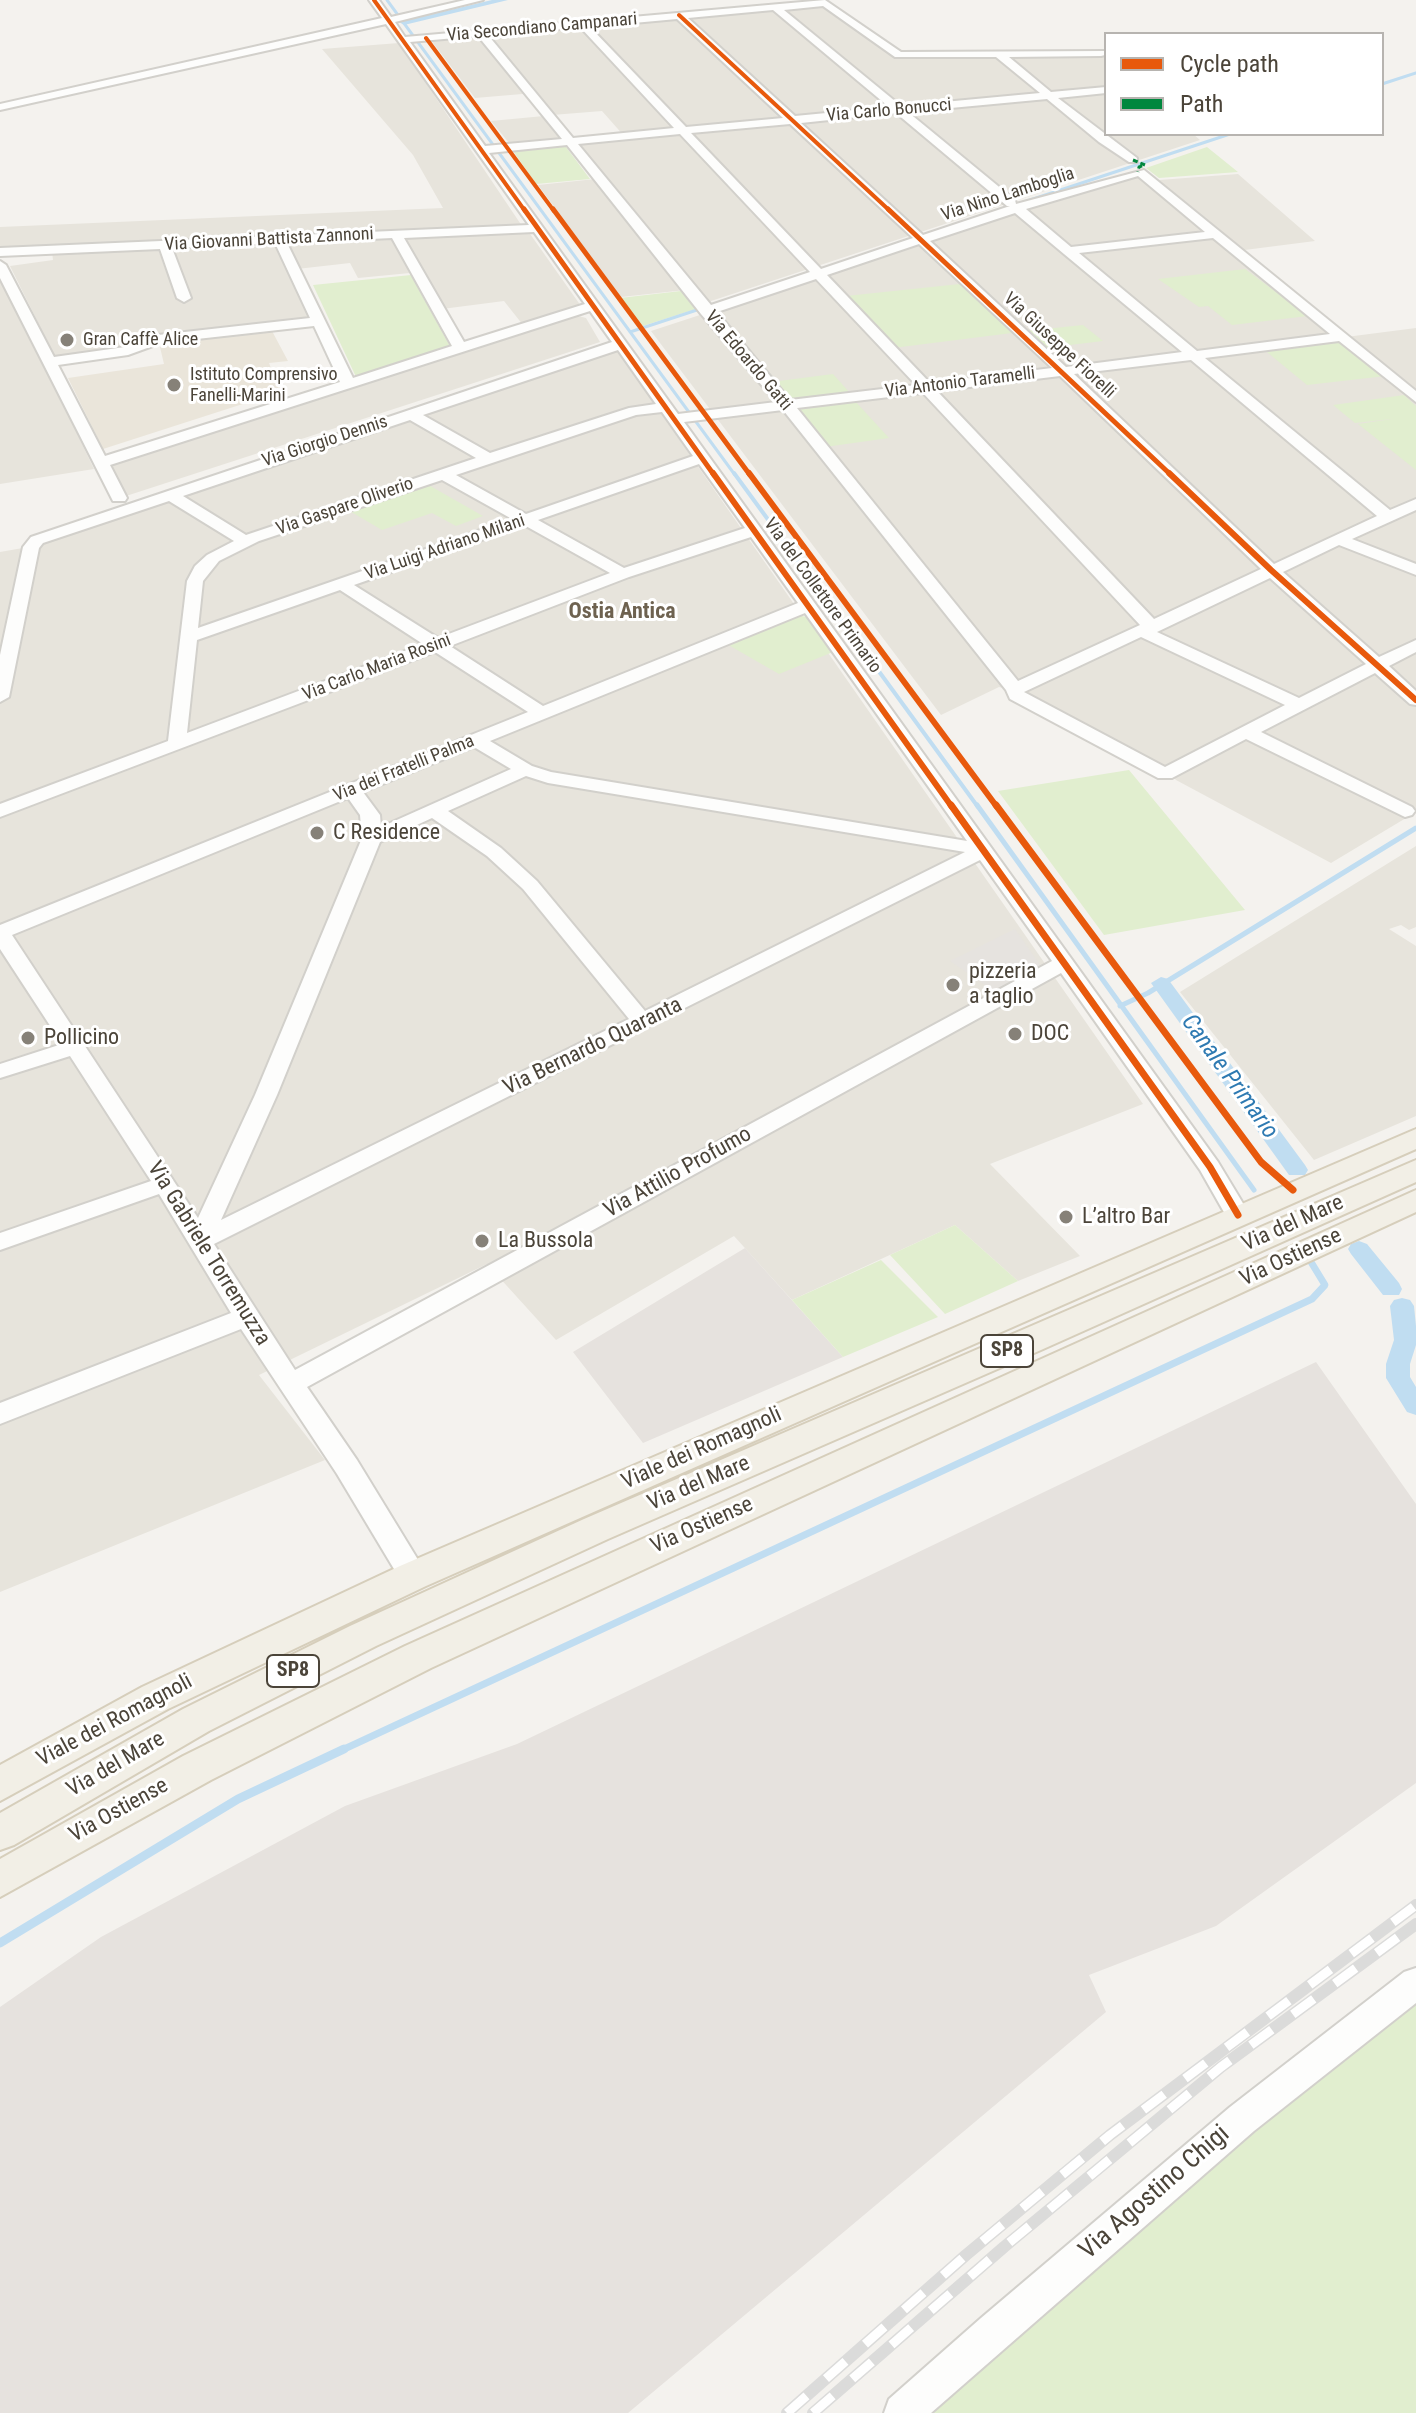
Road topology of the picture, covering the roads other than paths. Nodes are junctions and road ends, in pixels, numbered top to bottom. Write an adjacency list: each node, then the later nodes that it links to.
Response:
1 (374, 0): 5 (street, Via del Collettore Primario)
2 (478, 0): 5 (street)
3 (775, 7): 4 (street, Via Secondiano Campanari); 10 (street, Via Secondiano Campanari); 14 (street)
4 (679, 15): 6 (street, Via Secondiano Campanari); 15 (street, Via Giuseppe Fiorelli)
5 (388, 20): 8 (street, Via del Collettore Primario); 13 (street)
6 (582, 24): 7 (street, Via Secondiano Campanari); 16 (street)
7 (481, 33): 8 (street, Via Secondiano Campanari); 17 (street, Via Edoardo Gatti)
8 (402, 40): 18 (street, Via del Collettore Primario)
9 (1101, 53): 10 (street, Via Secondiano Campanari)
10 (1000, 55): 12 (street)
11 (1104, 90): 12 (street, Via Carlo Bonucci)
12 (1049, 95): 14 (street, Via Carlo Bonucci); 19 (street)
13 (0, 107)
14 (899, 110): 15 (street, Via Carlo Bonucci); 20 (street)
15 (791, 120): 16 (street, Via Carlo Bonucci); 24 (street, Via Giuseppe Fiorelli)
16 (682, 131): 17 (street, Via Carlo Bonucci); 30 (street)
17 (570, 141): 18 (street, Via Carlo Bonucci); 33 (street, Via Edoardo Gatti)
18 (480, 150): 21 (street, Via del Collettore Primario)
19 (1135, 166): 20 (street, Via Nino Lamboglia); 22 (street)
20 (1014, 206): 24 (street, Via Nino Lamboglia); 27 (street)
21 (537, 228): 23 (street, Via Giovanni Battista Zannoni); 32 (street, Via del Collettore Primario)
22 (1216, 234): 27 (street); 35 (street)
23 (396, 235): 25 (street, Via Giovanni Battista Zannoni); 37 (street)
24 (917, 237): 30 (street, Via Nino Lamboglia); 40 (street, Via Giuseppe Fiorelli)
25 (279, 239): 26 (street, Via Giovanni Battista Zannoni); 34 (street)
26 (165, 245): 28 (street, Via Giovanni Battista Zannoni); 31 (street)
27 (1068, 251): 38 (street)
28 (0, 252)
29 (0, 265): 39 (street)
30 (818, 274): 33 (street, Via Nino Lamboglia); 42 (street)
31 (184, 298)
32 (592, 306): 36 (street, Via del Collettore Primario); 37 (street)
33 (706, 311): 44 (street, Via Edoardo Gatti)
34 (319, 321): 39 (street); 41 (street)
35 (1341, 337): 38 (street, Via Antonio Taramelli); 43 (street)
36 (621, 344): 45 (street, Via del Collettore Primario); 46 (street, Via Giorgio Dennis)
37 (461, 349): 41 (street)
38 (1191, 354): 40 (street, Via Antonio Taramelli); 54 (street)
39 (50, 362): 49 (street)
40 (1062, 370): 42 (street, Via Antonio Taramelli); 59 (street, Via Giuseppe Fiorelli)
41 (349, 385): 49 (street)
42 (926, 388): 44 (street, Via Antonio Taramelli); 64 (street)
43 (1416, 398)
44 (787, 406): 45 (street, Via Antonio Taramelli); 69 (street, Via Edoardo Gatti)
45 (670, 413): 47 (street, Via del Collettore Primario); 48 (street, Via Gaspare Oliverio)
46 (410, 414): 48 (street); 51 (street, Via Giorgio Dennis)
47 (702, 458): 55 (street, Via Luigi Adriano Milani); 56 (street, Via del Collettore Primario)
48 (489, 459): 50 (street, Via Gaspare Oliverio)
49 (100, 463): 52 (street)
50 (443, 474): 55 (street); 58 (street, Via Gaspare Oliverio)
51 (169, 494): 58 (street); 70 (street, Via Giorgio Dennis)
52 (119, 498)
53 (1414, 506): 54 (street)
54 (1387, 516): 57 (street)
55 (527, 520): 61 (street); 62 (street, Via Luigi Adriano Milani)
56 (755, 531): 61 (street, Via Carlo Maria Rosini); 63 (street, Via del Collettore Primario)
57 (1337, 539): 59 (street); 60 (street)
58 (244, 541): 65 (street, Via Gaspare Oliverio)
59 (1271, 570): 64 (street); 68 (street, Via Giuseppe Fiorelli)
60 (1416, 570)
61 (623, 574): 66 (street, Via Carlo Maria Rosini)
62 (342, 584): 65 (street, Via Luigi Adriano Milani); 66 (street)
63 (809, 605): 73 (street, Via dei Fratelli Palma); 83 (street, Via del Collettore Primario)
64 (1148, 630): 69 (street); 72 (street)
65 (188, 637): 76 (street, Via Gaspare Oliverio)
66 (437, 645): 73 (street); 76 (street, Via Carlo Maria Rosini)
67 (1416, 645): 68 (street)
68 (1377, 665): 71 (street, Via Giuseppe Fiorelli); 72 (street)
69 (1015, 689): 74 (street, Via Edoardo Gatti)
70 (0, 697)
71 (1416, 700)
72 (1302, 706): 74 (street)
73 (542, 713): 75 (street, Via dei Fratelli Palma)
74 (1248, 733): 80 (street)
75 (476, 740): 77 (street); 78 (street, Via dei Fratelli Palma)
76 (177, 745): 79 (street, Via Carlo Maria Rosini)
77 (525, 770): 81 (street); 83 (street)
78 (352, 790): 82 (street); 84 (street, Via dei Fratelli Palma)
79 (0, 811)
80 (1405, 811)
81 (436, 812): 82 (street); 86 (street)
82 (372, 838): 94 (street)
83 (985, 850): 85 (street, Via del Collettore Primario); 86 (street, Via Bernardo Quaranta)
84 (0, 933): 87 (street, Via Gabriele Torremuzza)
85 (1063, 963): 93 (street, Via del Collettore Primario); 97 (street, Via Attilio Profumo)
86 (643, 1022): 94 (street, Via Bernardo Quaranta)
87 (75, 1047): 88 (street); 91 (street, Via Gabriele Torremuzza)
88 (0, 1071)
89 (1416, 1138): 93 (main road, Viale dei Romagnoli)
90 (1416, 1170): 101 (main road, Via del Mare / SP8)
91 (165, 1184): 94 (street, Via Gabriele Torremuzza); 95 (street)
92 (1416, 1200): 102 (main road, Via Ostiense)
93 (1238, 1215): 99 (main road, Viale dei Romagnoli)
94 (200, 1241): 96 (street, Via Gabriele Torremuzza)
95 (0, 1242)
96 (246, 1317): 97 (street, Via Gabriele Torremuzza); 98 (street)
97 (292, 1383): 99 (street, Via Gabriele Torremuzza)
98 (0, 1414)
99 (413, 1576): 100 (main road, Viale dei Romagnoli)
100 (0, 1784)
101 (0, 1833)
102 (0, 1879)
103 (1416, 1983): 104 (street, Via Agostino Chigi)
104 (903, 2413)

